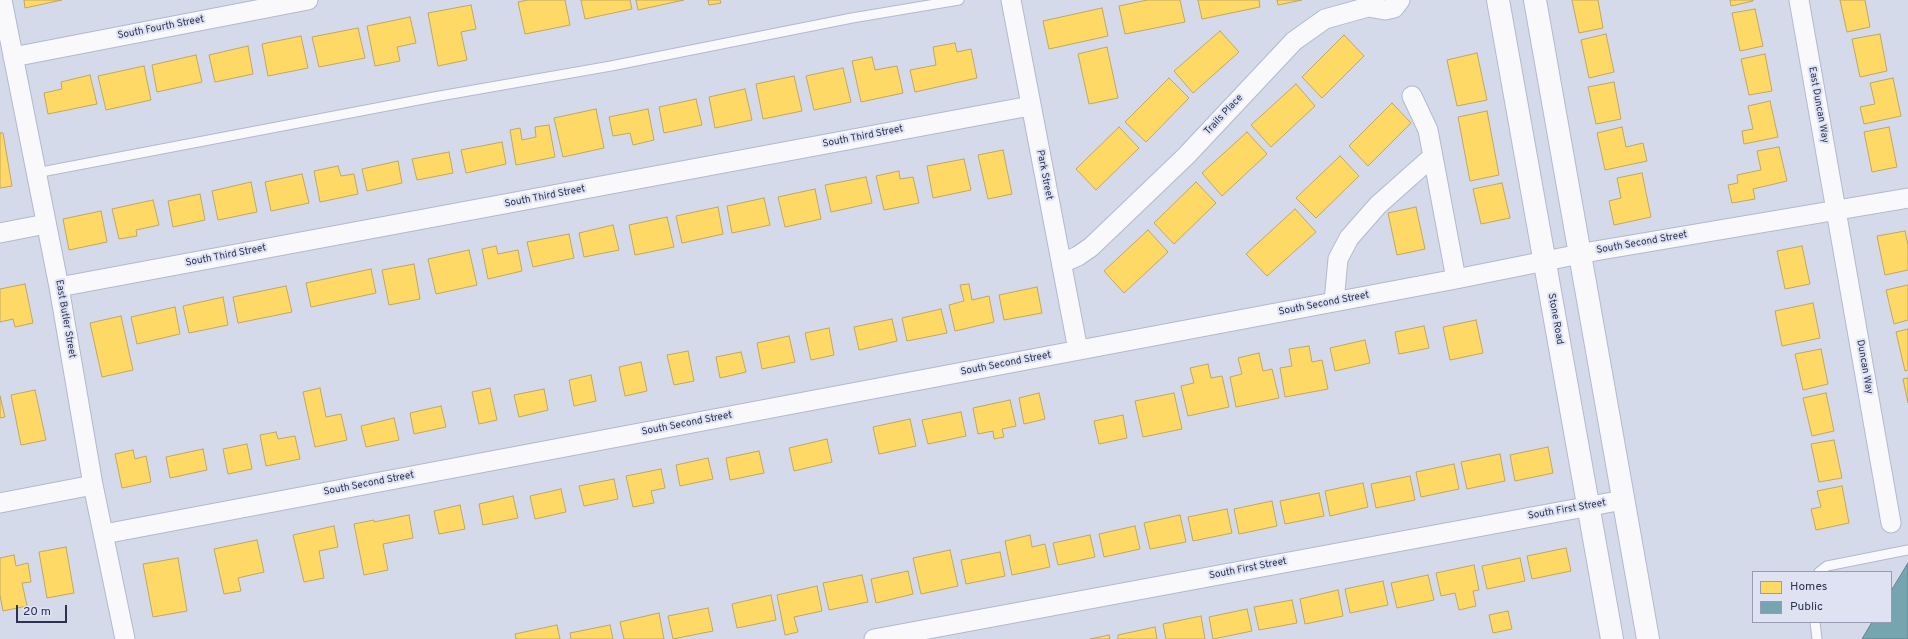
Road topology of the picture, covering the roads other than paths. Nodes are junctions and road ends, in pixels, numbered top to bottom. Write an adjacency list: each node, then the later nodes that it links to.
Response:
1 (2, 0): 10 (street, East Butler Street)
2 (308, 0): 10 (street, South Fourth Street)
3 (959, 0): 14 (lane)
4 (1012, 0): 12 (street, Park Street)
5 (1400, 0): 9 (street, Trails Place)
6 (1498, 0): 20 (main road, Stone Road)
7 (1535, 0): 19 (main road)
8 (1799, 0): 16 (street, East Duncan Way)
9 (1367, 4): 21 (street, Trails Place)
10 (13, 56): 14 (street, East Butler Street)
11 (1412, 96): 13 (street)
12 (1030, 106): 21 (street, Park Street); 23 (street, South Third Street)
13 (1432, 157): 22 (street); 24 (street)
14 (36, 173): 17 (street, East Butler Street)
15 (1908, 198): 16 (street, South Second Street)
16 (1837, 210): 19 (street, South Second Street); 30 (street, Duncan Way)
17 (46, 224): 18 (street); 23 (street, East Butler Street)
18 (0, 233)
19 (1580, 254): 20 (street, South Second Street); 27 (main road)
20 (1545, 261): 22 (street, South Second Street); 29 (main road, Stone Road)
21 (1062, 263): 25 (street, Park Street)
22 (1456, 279): 24 (street, South Second Street)
23 (60, 287): 26 (street, East Butler Street)
24 (1334, 302): 25 (street, South Second Street)
25 (1078, 350): 31 (street, South Second Street)
26 (93, 485): 28 (street); 31 (street, East Butler Street)
27 (1623, 500): 29 (street, South First Street); 38 (main road)
28 (0, 503)
29 (1589, 506): 36 (street, South First Street); 37 (main road, Stone Road)
30 (1891, 523)
31 (104, 534): 35 (street, East Butler Street)
32 (1908, 550): 33 (lane)
33 (1820, 571)
34 (1814, 623): 39 (lane)
35 (125, 639)
36 (874, 639)
37 (1612, 639)
38 (1648, 639)
39 (1817, 639)

